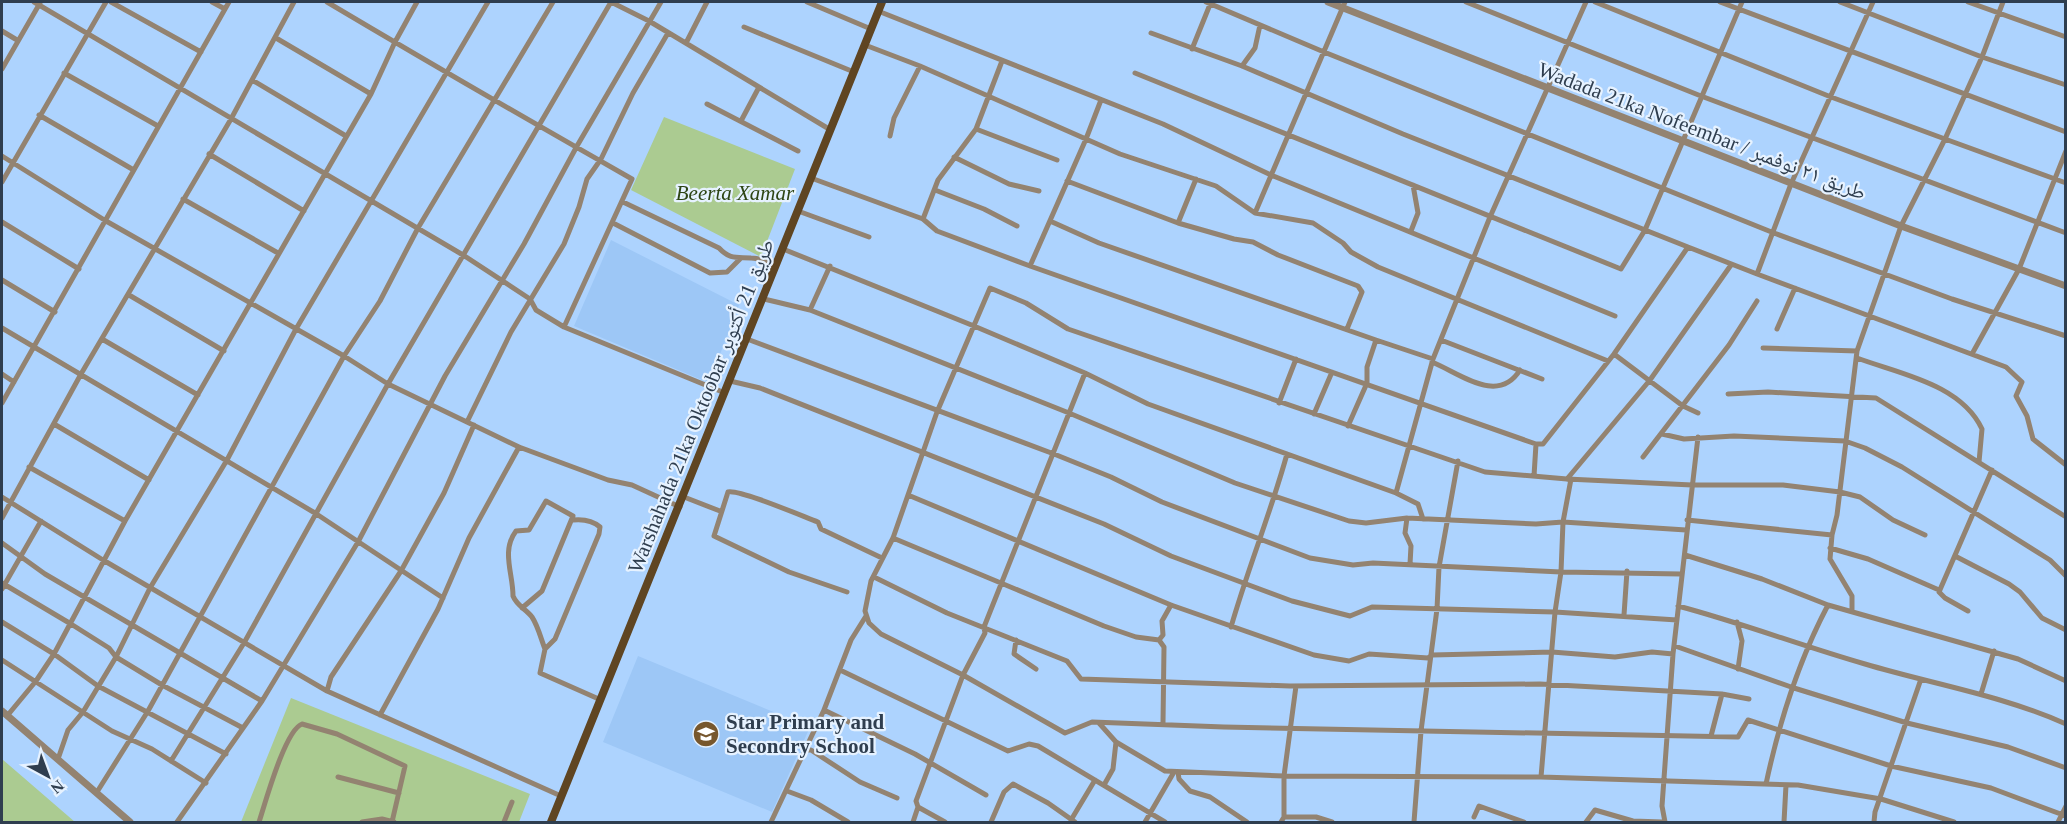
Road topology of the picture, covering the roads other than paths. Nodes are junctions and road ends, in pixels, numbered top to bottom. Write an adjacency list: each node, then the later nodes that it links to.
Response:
1 (38, 2): 38 (street); 43 (street)
2 (106, 2): 38 (street)
3 (111, 2): 49 (street)
4 (213, 2): 28 (street)
5 (229, 2): 28 (street)
6 (294, 2): 42 (street)
7 (327, 2): 45 (street)
8 (417, 2): 45 (street)
9 (488, 2): 61 (street)
10 (553, 2): 74 (street)
11 (611, 2): 33 (street); 80 (street)
12 (661, 2): 33 (street)
13 (707, 2): 46 (street)
14 (807, 2): 36 (street)
15 (882, 2): 30 (main road, Warshahada 21ka Oktoobar طريق 21 أكتوبر)
16 (1209, 2): 34 (street); 48 (street)
17 (1328, 2): 27 (street, Wadada 21ka Nofeembar / طريق ٢١ نوفمبر)
18 (1466, 2): 44 (street)
19 (1586, 2): 44 (street)
20 (1595, 2): 51 (street)
21 (1720, 2): 29 (street)
22 (1742, 2): 29 (street)
23 (1840, 2): 31 (street)
24 (1873, 2): 31 (street)
25 (1968, 2): 32 (street)
26 (2003, 2): 32 (street)
27 (1344, 4): 50 (street); 65 (street, Wadada 21ka Nofeembar / طريق ٢١ نوفمبر)
28 (225, 9): 49 (street)
29 (1738, 9): 51 (street); 52 (street)
30 (878, 11): 36 (main road, Warshahada 21ka Oktoobar طريق 21 أكتوبر); 54 (street)
31 (1867, 13): 52 (street); 53 (street)
32 (1998, 13): 41 (street); 53 (street)
33 (649, 21): 39 (street); 92 (street)
34 (1260, 26): 50 (street); 56 (street)
35 (744, 27): 58 (street)
36 (871, 29): 47 (main road, Warshahada 21ka Oktoobar طريق 21 أكتوبر)
37 (2, 31): 43 (street)
38 (88, 32): 59 (street); 64 (street)
39 (668, 33): 46 (street); 98 (street)
40 (1151, 33): 48 (street)
41 (2066, 37)
42 (276, 38): 62 (street); 68 (street)
43 (17, 40): 57 (street)
44 (1568, 41): 65 (street); 71 (street)
45 (395, 42): 61 (street); 68 (street)
46 (686, 43): 66 (street)
47 (865, 45): 55 (street); 58 (main road, Warshahada 21ka Oktoobar طريق 21 أكتوبر)
48 (1192, 49): 56 (street)
49 (201, 52): 64 (street)
50 (1324, 52): 67 (street); 83 (street)
51 (1720, 52): 71 (street); 72 (street)
52 (1851, 53): 70 (street); 72 (street)
53 (1982, 57): 63 (street); 70 (street)
54 (1002, 61): 69 (street); 73 (street)
55 (920, 66): 69 (street); 87 (street)
56 (1242, 66): 67 (street)
57 (2, 69)
58 (854, 72): 81 (main road, Warshahada 21ka Oktoobar طريق 21 أكتوبر)
59 (64, 73): 76 (street); 79 (street)
60 (1135, 73): 85 (street)
61 (447, 74): 74 (street); 118 (street)
62 (252, 80): 77 (street); 86 (street)
63 (2066, 85)
64 (181, 88): 77 (street); 79 (street)
65 (1547, 88): 83 (street); 91 (street, Wadada 21ka Nofeembar / طريق ٢١ نوفمبر)
66 (758, 89): 78 (street); 81 (street)
67 (1304, 93): 85 (street); 104 (street)
68 (371, 94): 86 (street)
69 (987, 95): 82 (street); 89 (street)
70 (1965, 95): 84 (street); 90 (street)
71 (1701, 96): 88 (street); 91 (street)
72 (1831, 97): 88 (street); 90 (street)
73 (1101, 100): 89 (street); 103 (street)
74 (495, 101): 80 (street); 133 (street)
75 (707, 104): 78 (street)
76 (39, 115): 100 (street); 101 (street)
77 (231, 119): 95 (street); 102 (street)
78 (741, 121): 93 (street)
79 (158, 126): 101 (street)
80 (538, 126): 92 (street); 143 (street)
81 (829, 129): 105 (main road, Warshahada 21ka Oktoobar طريق 21 أكتوبر)
82 (976, 129): 97 (street); 99 (street)
83 (1528, 132): 104 (street); 114 (street)
84 (2066, 132)
85 (1287, 134): 103 (street); 113 (street)
86 (346, 136): 102 (street)
87 (890, 136)
88 (1812, 138): 108 (street); 112 (street)
89 (1086, 139): 107 (street); 109 (street)
90 (1945, 139): 106 (street); 108 (street)
91 (1681, 141): 112 (street, Wadada 21ka Nofeembar / طريق ٢١ نوفمبر); 114 (street)
92 (577, 146): 98 (street); 155 (street)
93 (798, 151)
94 (2066, 151): 106 (street)
95 (208, 154): 117 (street); 120 (street)
96 (2, 156): 100 (street)
97 (954, 157): 115 (street); 116 (street)
98 (601, 159): 119 (street); 159 (street)
99 (1057, 160)
100 (13, 164): 110 (street); 125 (street)
101 (132, 169): 125 (street)
102 (324, 175): 118 (street); 120 (street)
103 (1271, 175): 122 (street); 135 (street)
104 (1508, 175): 123 (street); 134 (street)
105 (811, 178): 121 (main road, Warshahada 21ka Oktoobar طريق 21 أكتوبر); 124 (street)
106 (2053, 178): 111 (street); 130 (street)
107 (1196, 179): 122 (street); 129 (street)
108 (1923, 180): 130 (street); 132 (street)
109 (1067, 181): 126 (street); 129 (street)
110 (2, 182)
111 (2066, 183)
112 (1791, 184): 132 (street, Wadada 21ka Nofeembar / طريق ٢١ نوفمبر); 136 (street)
113 (1413, 185): 123 (street); 135 (street)
114 (1663, 187): 134 (street); 136 (street)
115 (935, 190): 124 (street); 131 (street)
116 (1039, 191)
117 (183, 199): 140 (street); 142 (street)
118 (369, 202): 133 (street); 173 (street)
119 (623, 202): 128 (street); 145 (street)
120 (304, 211): 142 (street)
121 (798, 211): 138 (street); 141 (main road, Warshahada 21ka Oktoobar طريق 21 أكتوبر)
122 (1255, 213): 161 (street)
123 (1490, 217): 134 (street); 144 (street)
124 (923, 219): 149 (street)
125 (106, 221): 140 (street); 150 (street)
126 (1050, 221): 149 (street); 174 (street)
127 (2, 222): 150 (street)
128 (613, 223): 145 (street); 170 (street)
129 (1178, 223): 174 (street)
130 (2037, 223): 137 (street); 151 (street)
131 (1017, 226)
132 (1901, 226): 151 (street, Wadada 21ka Nofeembar / طريق ٢١ نوفمبر); 153 (street)
133 (418, 228): 143 (street); 186 (street)
134 (1645, 230): 139 (street)
135 (1411, 231): 144 (street)
136 (1774, 233): 152 (street); 153 (street)
137 (2066, 233)
138 (868, 237)
139 (1688, 247): 147 (street); 183 (street)
140 (156, 248): 158 (street); 163 (street)
141 (783, 249): 146 (main road, Warshahada 21ka Oktoobar طريق 21 أكتوبر); 148 (street)
142 (278, 253): 163 (street)
143 (463, 255): 155 (street); 201 (street)
144 (1474, 257): 161 (street); 168 (street)
145 (740, 260): 146 (street)
146 (777, 265): 160 (main road, Warshahada 21ka Oktoobar طريق 21 أكتوبر)
147 (1731, 265): 152 (street); 197 (street)
148 (830, 266): 164 (street); 169 (street)
149 (1030, 266): 187 (street)
150 (79, 268): 165 (street)
151 (2019, 269): 156 (street, Wadada 21ka Nofeembar / طريق ٢١ نوفمبر); 166 (street)
152 (1757, 274): 157 (street)
153 (1884, 274): 166 (street); 167 (street)
154 (2, 280): 165 (street)
155 (501, 280): 159 (street); 209 (street)
156 (2066, 286)
157 (1795, 288): 167 (street); 172 (street)
158 (129, 295): 176 (street); 182 (street)
159 (530, 299): 170 (street); 215 (street)
160 (764, 299): 164 (street); 177 (main road, Warshahada 21ka Oktoobar طريق 21 أكتوبر)
161 (1457, 299): 179 (street); 189 (street)
162 (1757, 301): 210 (street)
163 (251, 303): 173 (street); 182 (street)
164 (810, 310): 190 (street)
165 (55, 312): 180 (street)
166 (1995, 313): 175 (street); 185 (street)
167 (1869, 315): 184 (street); 185 (street)
168 (1615, 316)
169 (974, 326): 190 (street); 193 (street); 208 (street)
170 (564, 327): 202 (street)
171 (2, 328): 180 (street)
172 (1777, 328)
173 (296, 329): 186 (street); 230 (street)
174 (1347, 329): 178 (street)
175 (2066, 336)
176 (102, 339): 195 (street); 205 (street)
177 (747, 339): 198 (main road, Warshahada 21ka Oktoobar طريق 21 أكتوبر); 211 (street)
178 (1376, 340): 188 (street); 200 (street)
179 (1440, 340): 188 (street); 191 (street)
180 (35, 346): 195 (street); 199 (street)
181 (1763, 348): 184 (street)
182 (224, 351): 205 (street)
183 (1614, 354): 189 (street); 197 (street)
184 (1857, 354): 204 (street); 232 (street)
185 (1972, 354): 233 (street)
186 (344, 356): 201 (street); 240 (street)
187 (1296, 359): 192 (street); 208 (street)
188 (1432, 360): 191 (street); 206 (street)
189 (1608, 361): 223 (street)
190 (956, 370): 211 (street); 212 (street)
191 (1520, 370): 196 (street)
192 (1332, 372): 200 (street); 214 (street)
193 (1085, 373): 212 (street); 228 (street)
194 (2, 374): 199 (street)
195 (81, 374): 216 (street); 219 (street)
196 (1542, 379)
197 (1650, 380): 210 (street); 237 (street)
198 (730, 381): 202 (main road, Warshahada 21ka Oktoobar طريق 21 أكتوبر); 226 (street)
199 (14, 382): 207 (street)
200 (1367, 383): 206 (street); 218 (street)
201 (388, 384): 209 (street); 251 (street)
202 (725, 393): 245 (main road, Warshahada 21ka Oktoobar طريق 21 أكتوبر)
203 (1728, 394): 204 (street)
204 (1851, 394): 222 (street); 232 (street)
205 (198, 395): 219 (street)
206 (1420, 402): 223 (street); 224 (street)
207 (2, 403)
208 (1280, 403): 214 (street)
209 (430, 406): 215 (street); 269 (street)
210 (1683, 406): 213 (street); 220 (street)
211 (938, 412): 226 (street); 227 (street)
212 (1069, 413): 227 (street); 246 (street)
213 (1698, 413)
214 (1314, 414): 218 (street)
215 (467, 422): 217 (street)
216 (54, 424): 234 (street); 238 (street)
217 (474, 425): 225 (street); 279 (street)
218 (1348, 426): 224 (street)
219 (177, 432): 230 (street); 238 (street)
220 (1662, 434): 221 (street); 229 (street)
221 (1698, 437): 222 (street); 239 (street)
222 (1845, 441): 241 (street); 252 (street)
223 (1536, 444): 236 (street)
224 (1408, 445): 231 (street); 242 (street)
225 (519, 447): 249 (street); 292 (street)
226 (922, 454): 243 (street); 247 (street)
227 (1054, 454): 247 (street); 267 (street)
228 (1287, 454): 242 (street); 246 (street)
229 (1644, 457)
230 (226, 460): 240 (street); 288 (street)
231 (1458, 461): 236 (street); 257 (street)
232 (1979, 462): 235 (street)
233 (2066, 465)
234 (29, 467): 248 (street); 261 (street)
235 (1992, 470): 252 (street); 253 (street)
236 (1534, 476): 237 (street)
237 (1569, 479): 239 (street); 262 (street)
238 (149, 480): 261 (street)
239 (1692, 485): 241 (street); 259 (street)
240 (273, 488): 251 (street); 303 (street)
241 (1840, 492): 264 (street); 265 (street)
242 (1396, 493): 256 (street)
243 (908, 495): 266 (street); 268 (street)
244 (2, 497): 248 (street)
245 (684, 497): 249 (main road, Warshahada 21ka Oktoobar طريق 21 أكتوبر); 250 (street)
246 (1275, 497): 255 (street); 267 (street)
247 (1035, 499): 268 (street); 285 (street)
248 (10, 502): 254 (street); 260 (street)
249 (680, 507): 347 (main road, Warshahada 21ka Oktoobar طريق 21 أكتوبر)
250 (720, 511): 275 (street); 290 (street)
251 (315, 513): 269 (street); 314 (street)
252 (1972, 513): 274 (street); 283 (street)
253 (2066, 517)
254 (2, 518)
255 (1407, 518): 256 (street); 277 (street)
256 (1423, 519): 257 (street)
257 (1446, 519): 262 (street); 278 (street)
258 (573, 520): 296 (street); 296 (street); 317 (street)
259 (1687, 520): 263 (street); 264 (street)
260 (41, 521): 273 (street); 276 (street)
261 (125, 521): 276 (street)
262 (1563, 522): 263 (street); 281 (street)
263 (1686, 531): 272 (street)
264 (1832, 535): 271 (street)
265 (1924, 535)
266 (893, 538): 275 (street); 286 (street)
267 (1258, 539): 277 (street); 285 (street)
268 (1018, 541): 286 (street); 293 (street)
269 (358, 542): 279 (street); 326 (street)
270 (2, 543): 273 (street)
271 (1830, 548): 289 (street); 298 (street)
272 (1685, 555): 282 (street); 294 (street)
273 (21, 556): 287 (street); 291 (street)
274 (1955, 556): 289 (street); 311 (street)
275 (882, 558): 284 (street)
276 (104, 560): 288 (street); 291 (street)
277 (1410, 564): 278 (street)
278 (1439, 567): 281 (street); 297 (street)
279 (401, 571): 292 (street); 342 (street)
280 (1627, 571): 281 (street); 282 (street); 301 (street)
281 (1561, 572): 300 (street)
282 (1681, 574): 295 (street)
283 (2066, 576)
284 (874, 577): 302 (street); 309 (street)
285 (1244, 582): 297 (street); 310 (street)
286 (1002, 584): 309 (street); 313 (street)
287 (2, 586): 307 (street)
288 (150, 588): 303 (street); 308 (street)
289 (1940, 590): 299 (street)
290 (847, 592)
291 (86, 596): 307 (street); 308 (street)
292 (443, 598): 354 (street)
293 (1171, 605): 310 (street); 313 (street)
294 (1828, 605): 298 (street); 315 (street)
295 (1678, 606): 304 (street); 306 (street)
296 (522, 608): 317 (street)
297 (1437, 609): 300 (street); 323 (street)
298 (1852, 610): 318 (street)
299 (1968, 611)
300 (1555, 612): 301 (street); 319 (street)
301 (1624, 615): 304 (street)
302 (866, 616): 329 (street); 330 (street)
303 (200, 618): 314 (street); 321 (street)
304 (1677, 620): 316 (street)
305 (2, 622): 320 (street)
306 (1737, 622): 315 (street); 328 (street)
307 (71, 624): 320 (street); 324 (street)
308 (131, 625): 321 (street); 324 (street)
309 (984, 627): 312 (street); 330 (street)
310 (1231, 627): 323 (street)
311 (2066, 630)
312 (1016, 640): 327 (street); 335 (street)
313 (1159, 640): 335 (street)
314 (244, 643): 326 (street); 331 (street)
315 (1808, 645): 332 (street); 341 (street)
316 (1675, 646): 322 (street); 328 (street)
317 (545, 649): 347 (street)
318 (1994, 651): 334 (street); 345 (street)
319 (1552, 652): 322 (street); 323 (street); 340 (street)
320 (54, 654): 333 (street); 338 (street)
321 (180, 654): 331 (street); 336 (street)
322 (1673, 654): 343 (street)
323 (1432, 655): 337 (street)
324 (116, 657): 336 (street); 338 (street)
325 (2, 660): 333 (street)
326 (284, 666): 342 (street); 348 (street)
327 (1036, 669)
328 (1738, 669): 341 (street)
329 (840, 670): 350 (street); 355 (street)
330 (963, 675): 355 (street); 356 (street)
331 (220, 678): 348 (street); 349 (street)
332 (1921, 679): 345 (street); 358 (street)
333 (36, 681): 352 (street); 353 (street)
334 (2066, 681)
335 (1165, 682): 339 (street); 357 (street)
336 (162, 685): 349 (street); 351 (street)
337 (1428, 685): 339 (street); 340 (street); 362 (street)
338 (98, 686): 351 (street); 352 (street)
339 (1296, 686): 360 (street)
340 (1549, 686): 343 (street); 365 (street)
341 (1794, 688): 358 (street); 363 (street)
342 (327, 691): 354 (street)
343 (1670, 692): 344 (street); 366 (street)
344 (1722, 694): 346 (street); 367 (street)
345 (1981, 694): 359 (street)
346 (1749, 699)
347 (601, 700): 392 (main road, Warshahada 21ka Oktoobar طريق 21 أكتوبر)
348 (262, 701): 361 (street)
349 (203, 706): 361 (street); 364 (street)
350 (824, 710): 370 (street); 374 (street)
351 (148, 711): 364 (street); 368 (street)
352 (83, 712): 368 (street); 372 (street)
353 (4, 714): 372 (street)
354 (380, 715): 392 (street)
355 (947, 721): 374 (street); 382 (street)
356 (1099, 723): 357 (street); 369 (street)
357 (1162, 723): 360 (street)
358 (1906, 723): 375 (street); 376 (street)
359 (2066, 724)
360 (1290, 727): 362 (street); 378 (street)
361 (243, 728): 371 (street)
362 (1421, 731): 365 (street); 380 (street)
363 (1779, 731): 367 (street); 375 (street); 386 (street)
364 (188, 732): 371 (street); 373 (street)
365 (1544, 732): 366 (street); 381 (street)
366 (1668, 736): 367 (street); 383 (street)
367 (1711, 736)
368 (131, 739): 373 (street); 389 (street)
369 (1116, 742): 377 (street); 385 (street)
370 (805, 750): 388 (street); 393 (street)
371 (226, 754): 384 (street)
372 (58, 759): 389 (street)
373 (171, 761): 384 (street)
374 (931, 763): 391 (street); 397 (street)
375 (1891, 765): 394 (street); 399 (street)
376 (2066, 768)
377 (1176, 772): 378 (street); 398 (street); 417 (street)
378 (1284, 776): 380 (street); 401 (street)
379 (338, 777): 390 (street)
380 (1418, 777): 381 (street); 419 (street)
381 (1541, 777): 383 (street)
382 (1095, 780): 385 (street); 402 (street)
383 (1666, 781): 386 (street); 422 (street)
384 (206, 783): 404 (street)
385 (1104, 784): 398 (street)
386 (1766, 784): 387 (street)
387 (1786, 785): 394 (street); 423 (street)
388 (787, 791): 410 (street); 411 (street)
389 (97, 792): 403 (street)
390 (399, 793): 405 (street); 407 (street)
391 (986, 795)
392 (561, 796): 409 (main road, Warshahada 21ka Oktoobar طريق 21 أكتوبر)
393 (897, 798)
394 (1881, 799): 424 (street); 425 (street)
395 (512, 802): 408 (street)
396 (2066, 806): 399 (street)
397 (918, 807): 412 (street); 413 (street)
398 (1152, 814): 415 (street); 416 (street)
399 (2064, 815): 426 (street)
400 (1473, 817): 420 (street)
401 (1282, 820): 418 (street)
402 (1073, 821): 414 (street)
403 (130, 822)
404 (177, 822)
405 (259, 822)
406 (362, 822): 407 (street)
407 (393, 822)
408 (504, 822)
409 (551, 822)
410 (771, 822)
411 (848, 822)
412 (913, 822)
413 (945, 822)
414 (991, 822)
415 (1145, 822)
416 (1165, 822)
417 (1248, 822)
418 (1332, 822)
419 (1414, 822)
420 (1524, 822)
421 (1586, 822): 422 (street)
422 (1663, 822)
423 (1784, 822)
424 (1874, 822)
425 (1954, 822)
426 (2058, 822)

